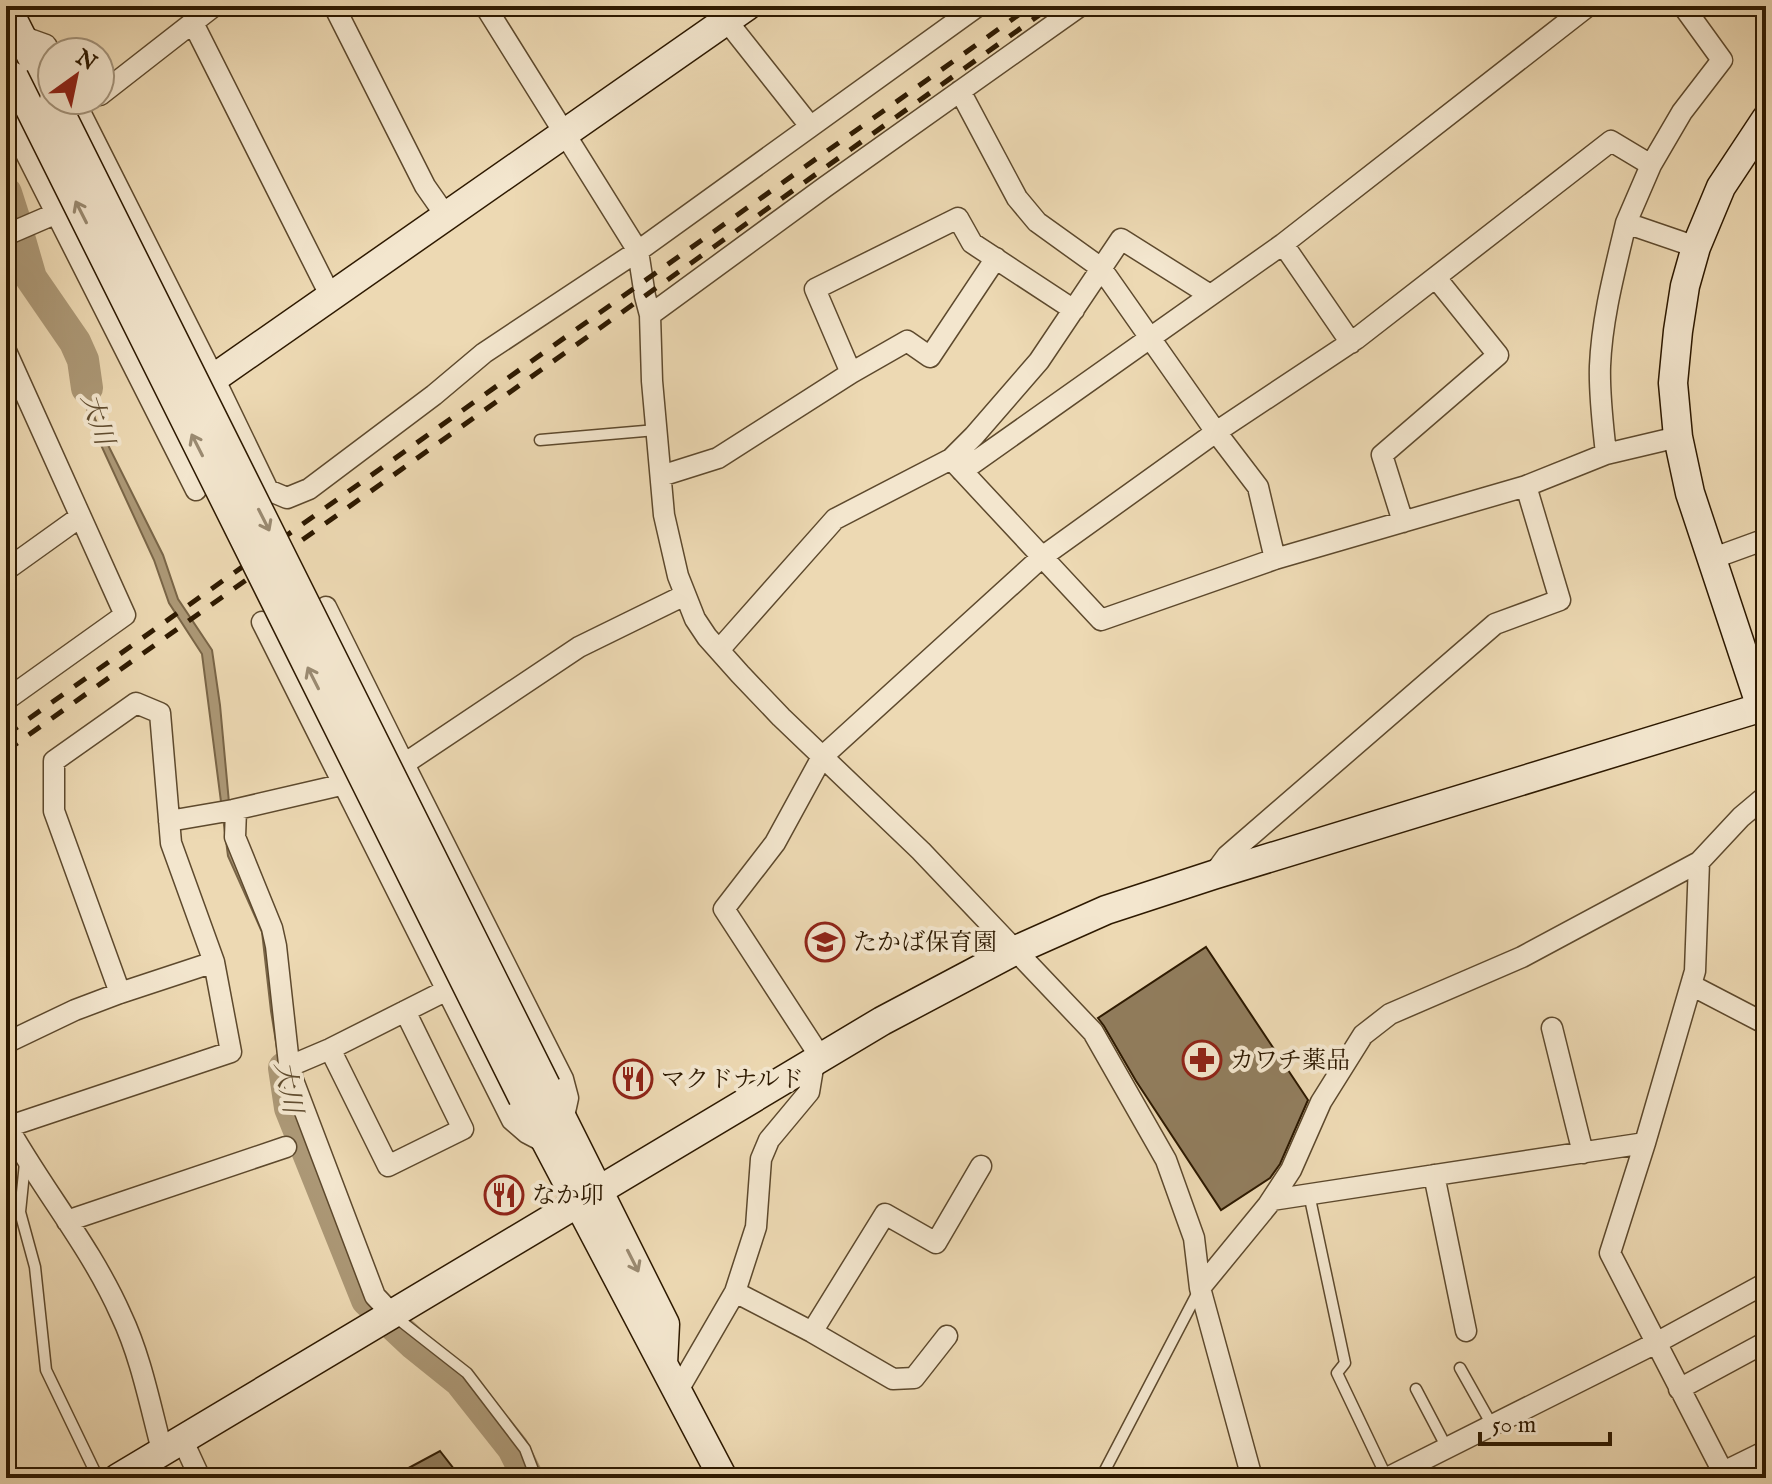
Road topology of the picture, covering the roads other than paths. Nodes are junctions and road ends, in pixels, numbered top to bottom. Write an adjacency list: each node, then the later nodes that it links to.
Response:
1 (6, 6): 11 (street)
2 (214, 6): 10 (street)
3 (334, 6): 22 (street)
4 (485, 6): 19 (street)
5 (978, 6): 18 (street)
6 (1080, 6): 13 (street)
7 (1588, 6): 25 (street)
8 (1683, 6): 20 (street)
9 (730, 11): 18 (street); 19 (street)
10 (193, 23): 12 (street); 31 (street)
11 (27, 66): 82 (street, one-way to 11, bridge)
12 (116, 83)
13 (960, 91): 29 (street); 34 (street)
14 (6, 114): 21 (street)
15 (62, 116): 82 (street, one-way to 82, bridge)
16 (89, 116): 39 (street)
17 (1766, 119): 26 (street)
18 (810, 126): 27 (street)
19 (564, 135): 22 (street); 27 (street)
20 (1651, 165): 23 (street); 30 (street)
21 (57, 213): 24 (street); 48 (street)
22 (446, 216): 31 (street)
23 (1626, 223): 26 (street); 44 (street)
24 (6, 235)
25 (1283, 244): 32 (street); 36 (street)
26 (1696, 247): 42 (street)
27 (638, 251): 34 (street); 39 (street)
28 (996, 258): 33 (street); 38 (street); 38 (street)
29 (1101, 268): 32 (street); 33 (street); 35 (street)
30 (1436, 278): 36 (street); 50 (street)
31 (330, 295): 39 (street)
32 (1210, 295): 35 (street)
33 (1074, 310): 45 (street)
34 (650, 315): 40 (street)
35 (1149, 337): 41 (street); 45 (street)
36 (1351, 343): 41 (street)
37 (6, 351): 49 (street)
38 (851, 373): 46 (street)
39 (214, 378)
40 (656, 430): 43 (lane); 46 (street)
41 (1216, 432): 52 (street); 53 (street)
42 (1678, 437): 44 (street); 54 (street)
43 (540, 440)
44 (1606, 454): 47 (street)
45 (956, 465): 52 (street); 59 (street)
46 (661, 476): 56 (street)
47 (1526, 486): 50 (street); 69 (street)
48 (196, 490)
49 (80, 517): 55 (street); 60 (street)
50 (1403, 522): 53 (street)
51 (1766, 539): 54 (street)
52 (1042, 557): 53 (street); 62 (street)
53 (1275, 559)
54 (1711, 559): 61 (street)
55 (6, 570)
56 (685, 595): 59 (street); 63 (street)
57 (326, 607): 63 (street)
58 (262, 622): 64 (street)
59 (719, 650): 62 (street)
60 (6, 700)
61 (1764, 708): 69 (street)
62 (822, 757): 70 (street); 80 (street)
63 (404, 764): 84 (street)
64 (345, 784): 66 (street); 73 (street)
65 (1766, 796): 68 (street)
66 (230, 811): 67 (street); 81 (street)
67 (169, 821): 71 (street); 74 (street)
68 (1699, 862): 72 (street); 93 (street)
69 (1213, 875): 70 (street)
70 (1016, 950): 80 (street); 96 (street)
71 (214, 962): 74 (street); 83 (street)
72 (1691, 985): 76 (street); 85 (street)
73 (447, 990): 75 (street); 84 (street)
74 (120, 993): 78 (street)
75 (405, 1011): 79 (street); 79 (street)
76 (1766, 1024)
77 (1552, 1028): 87 (street)
78 (6, 1043)
79 (330, 1049): 81 (street)
80 (817, 1060): 92 (street); 97 (street)
81 (290, 1066): 98 (street)
82 (535, 1092): 84 (street)
83 (7, 1125): 88 (street)
84 (554, 1132): 92 (street)
85 (1645, 1143): 87 (street); 103 (street)
86 (286, 1147): 94 (street)
87 (1583, 1153): 90 (street)
88 (26, 1157): 94 (street); 113 (lane)
89 (981, 1166): 100 (street)
90 (1434, 1175): 91 (street); 99 (street)
91 (1309, 1194): 93 (street); 120 (lane)
92 (588, 1197): 98 (street); 107 (street)
93 (1272, 1200): 96 (street)
94 (67, 1221): 109 (street)
95 (1766, 1283): 103 (street)
96 (1200, 1288): 118 (lane); 119 (street)
97 (735, 1292): 100 (street); 107 (street)
98 (392, 1314): 109 (street); 116 (lane)
99 (1466, 1331)
100 (812, 1332): 101 (street)
101 (947, 1336)
102 (1766, 1342): 106 (street)
103 (1656, 1343): 106 (street); 108 (street)
104 (1460, 1368): 108 (lane)
105 (1416, 1389): 110 (lane)
106 (1679, 1389): 112 (street)
107 (677, 1392): 117 (street)
108 (1492, 1425): 110 (street)
109 (172, 1445): 114 (street); 115 (street)
110 (1447, 1448): 120 (street)
111 (1766, 1451): 112 (street)
112 (1720, 1476)
113 (98, 1478)
114 (118, 1478)
115 (200, 1478)
116 (536, 1478)
117 (723, 1478)
118 (1105, 1478)
119 (1252, 1478)
120 (1387, 1478)

